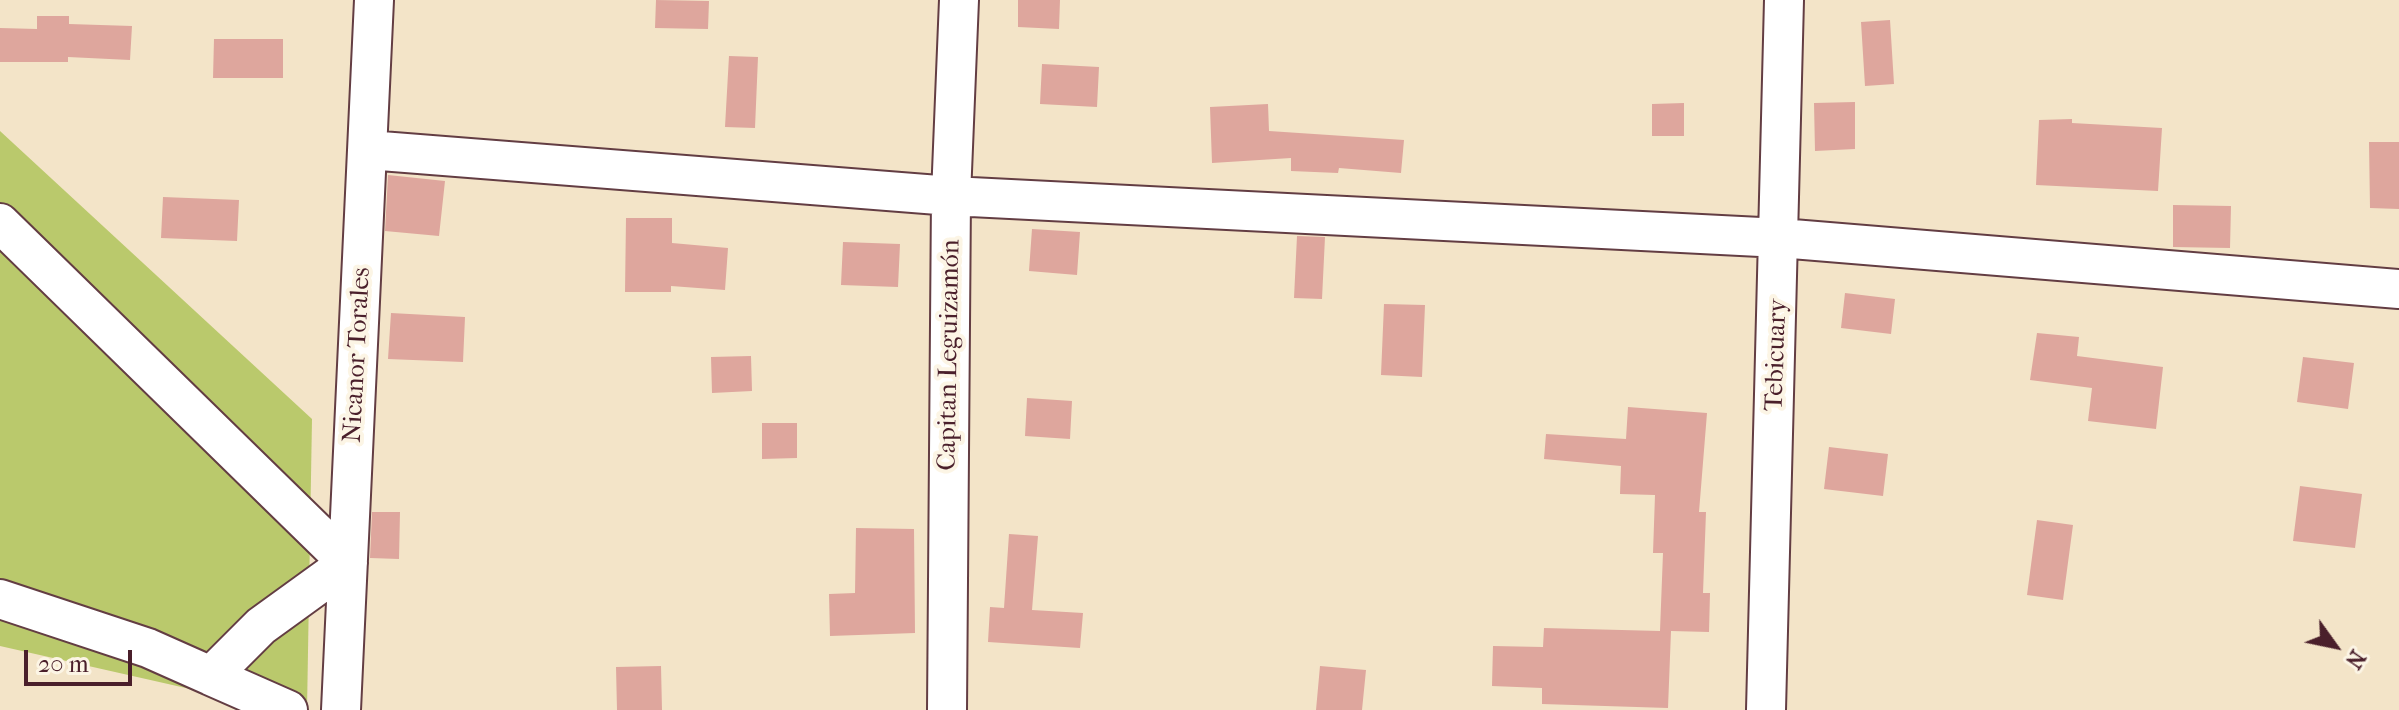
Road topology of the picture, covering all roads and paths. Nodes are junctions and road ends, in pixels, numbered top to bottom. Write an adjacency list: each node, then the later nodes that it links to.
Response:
1 (374, 0): 4 (street, Nicanor Torales)
2 (959, 0): 5 (street, Capitan Leguizamón)
3 (1784, 0): 7 (street, Tebicuary)
4 (368, 150): 5 (street); 9 (street, Nicanor Torales)
5 (951, 196): 7 (street); 14 (street, Capitan Leguizamón)
6 (0, 223): 9 (street)
7 (1780, 238): 8 (street); 15 (street, Tebicuary)
8 (2399, 289)
9 (348, 563): 11 (street); 13 (street, Nicanor Torales)
10 (0, 599): 11 (street)
11 (211, 676): 12 (street)
12 (288, 710)
13 (341, 710)
14 (947, 710)
15 (1766, 710)

